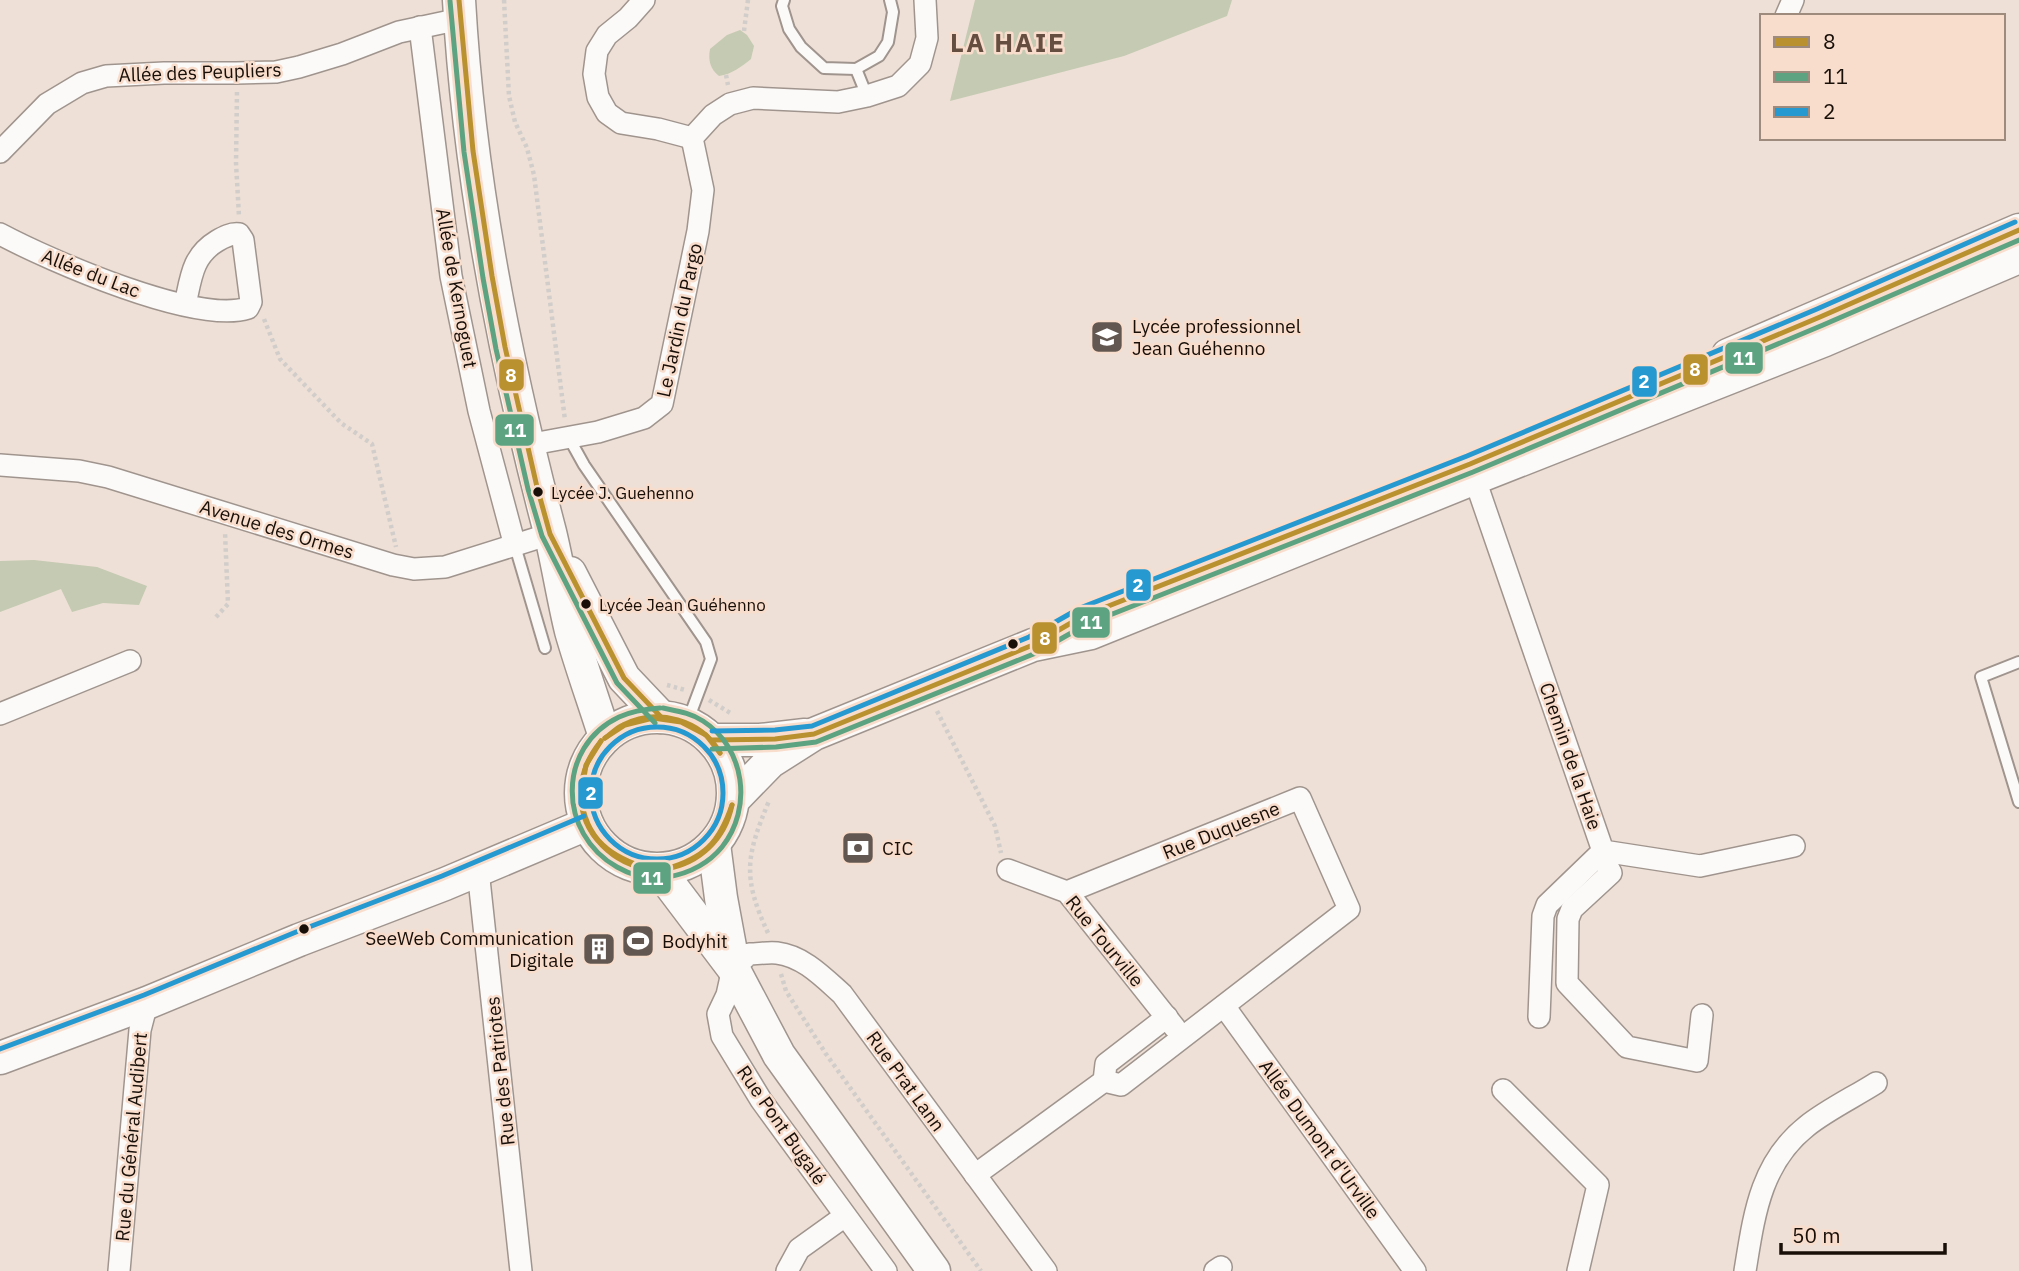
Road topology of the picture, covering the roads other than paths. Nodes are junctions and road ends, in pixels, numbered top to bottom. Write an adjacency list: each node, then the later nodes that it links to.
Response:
1 (644, 0): 9 (street)
2 (784, 0): 7 (lane)
3 (890, 0): 7 (lane)
4 (925, 0): 8 (street)
5 (460, 10): 6 (street, Allée des Peupliers); 17 (main road)
6 (420, 27): 10 (street, Allée des Peupliers); 21 (street, Allée de Kernoguet)
7 (856, 69): 8 (lane)
8 (867, 96): 9 (street)
9 (692, 138): 16 (street, Le Jardin du Pargo)
10 (0, 152)
11 (2019, 230): 15 (main road)
12 (0, 234): 14 (street, Allée du Lac)
13 (2019, 257): 15 (main road)
14 (185, 305): 14 (street, Allée du Lac)
15 (1822, 329): 19 (main road)
16 (567, 431): 17 (street, Le Jardin du Pargo); 26 (lane)
17 (527, 445): 20 (main road)
18 (0, 465): 21 (street, Avenue des Ormes)
19 (1473, 471): 27 (main road); 34 (street, Chemin de la Haie)
20 (551, 534): 21 (street, Avenue des Ormes); 26 (main road); 28 (main road)
21 (515, 546): 22 (lane)
22 (545, 648)
23 (131, 661): 25 (street)
24 (2019, 662): 30 (lane)
25 (0, 714)
26 (687, 726): 27 (main road); 28 (main road); 29 (main road)
27 (814, 734): 29 (main road)
28 (605, 737): 31 (main road)
29 (733, 800): 32 (main road)
30 (2019, 802)
31 (587, 824): 35 (main road); 36 (main road)
32 (714, 844): 36 (main road); 39 (main road)
33 (1794, 846): 34 (street, Chemin de la Haie)
34 (1602, 852): 42 (street); 44 (street)
35 (478, 870): 40 (main road); 53 (street, Rue des Patriotes)
36 (659, 870): 39 (main road)
37 (1008, 870): 38 (street, Rue Tourville)
38 (1067, 892): 41 (street, Rue Duquesne); 43 (street, Rue Tourville)
39 (733, 968): 50 (street, Rue Prat Lann); 51 (street, Rue Pont Bugalé); 56 (main road)
40 (147, 1003): 46 (main road); 52 (street, Rue du Général Audibert)
41 (1224, 1006): 45 (street, Rue Duquesne); 58 (street, Allée Dumont d'Urville)
42 (1702, 1015)
43 (1167, 1017): 45 (street, Rue Tourville); 47 (street)
44 (1539, 1017)
45 (1182, 1038): 47 (street, Rue Duquesne)
46 (0, 1058)
47 (1104, 1081): 50 (street)
48 (1876, 1083): 60 (street)
49 (1503, 1090): 59 (street)
50 (975, 1175): 57 (street, Rue Prat Lann)
51 (845, 1216): 54 (street); 55 (street, Rue Pont Bugalé)
52 (119, 1271)
53 (521, 1271)
54 (787, 1271)
55 (886, 1271)
56 (934, 1271)
57 (1046, 1271)
58 (1415, 1271)
59 (1578, 1271)
60 (1745, 1271)

